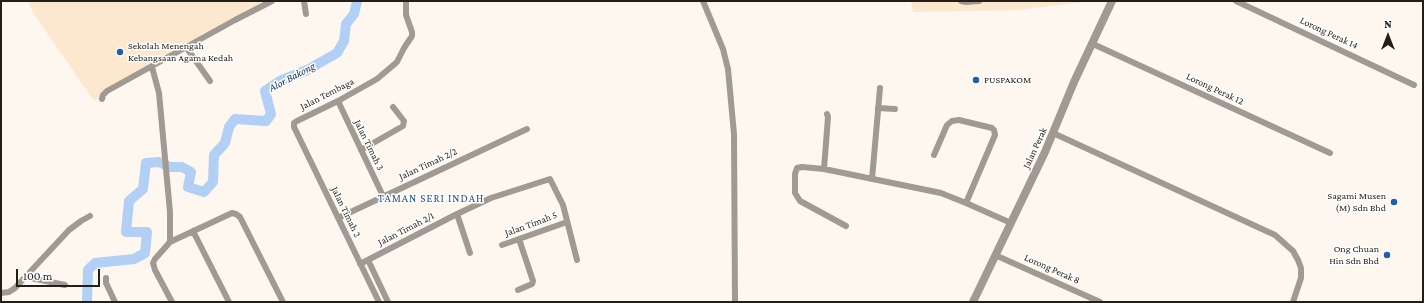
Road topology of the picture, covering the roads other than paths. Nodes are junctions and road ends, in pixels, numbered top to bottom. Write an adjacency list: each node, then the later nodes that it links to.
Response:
1 (272, 1): 11 (street)
2 (304, 1): 9 (street)
3 (406, 1): 17 (street, Jalan Tembaga)
4 (703, 1): 58 (street)
5 (961, 1): 6 (street)
6 (979, 1)
7 (1112, 1): 10 (street, Jalan Perak)
8 (1236, 1): 14 (street, Lorong Perak 14)
9 (306, 14)
10 (1092, 44): 24 (street, Jalan Perak); 26 (street, Lorong Perak 12)
11 (186, 47): 12 (street); 13 (street)
12 (152, 67): 16 (street); 40 (street)
13 (210, 81)
14 (1414, 85)
15 (880, 88): 19 (street)
16 (102, 99)
17 (338, 101): 23 (street, Jalan Tembaga); 25 (street, Jalan Timah 3)
18 (393, 107): 25 (street)
19 (878, 108): 20 (street); 29 (street)
20 (895, 109)
21 (827, 114): 28 (street)
22 (527, 129): 30 (street, Jalan Timah 2/2)
23 (295, 131): 34 (street, Jalan Timah 2)
24 (1053, 133): 36 (street, Jalan Perak); 61 (street)
25 (361, 150): 30 (street, Jalan Timah 3)
26 (1330, 153)
27 (934, 155): 31 (street)
28 (824, 169): 29 (street); 37 (street)
29 (872, 179): 31 (street)
30 (383, 196): 34 (street, Jalan Timah 2/2)
31 (966, 203): 36 (street)
32 (457, 214): 35 (street, Jalan Timah 2/1); 42 (street); 44 (street, Jalan Timah 2/1)
33 (90, 216): 47 (street)
34 (338, 218): 46 (street, Jalan Timah 2)
35 (567, 222): 39 (street, Jalan Timah 5); 45 (street)
36 (1011, 223): 43 (street, Jalan Perak)
37 (846, 226)
38 (194, 231): 40 (street); 54 (street); 55 (street)
39 (519, 240): 41 (street, Jalan Timah 5); 50 (street)
40 (170, 242): 53 (street)
41 (502, 245)
42 (470, 253)
43 (995, 255): 59 (street, Jalan Perak); 60 (street, Lorong Perak 8)
44 (368, 260): 46 (street, Jalan Timah 2/1); 57 (street)
45 (577, 260)
46 (360, 264): 56 (street, Jalan Timah 2)
47 (26, 276): 49 (street); 51 (street)
48 (106, 278): 52 (street)
49 (65, 285)
50 (518, 290)
51 (1, 293)
52 (115, 302)
53 (172, 302)
54 (229, 302)
55 (283, 302)
56 (379, 302)
57 (388, 302)
58 (735, 302)
59 (973, 302)
60 (1100, 302)
61 (1293, 302)

